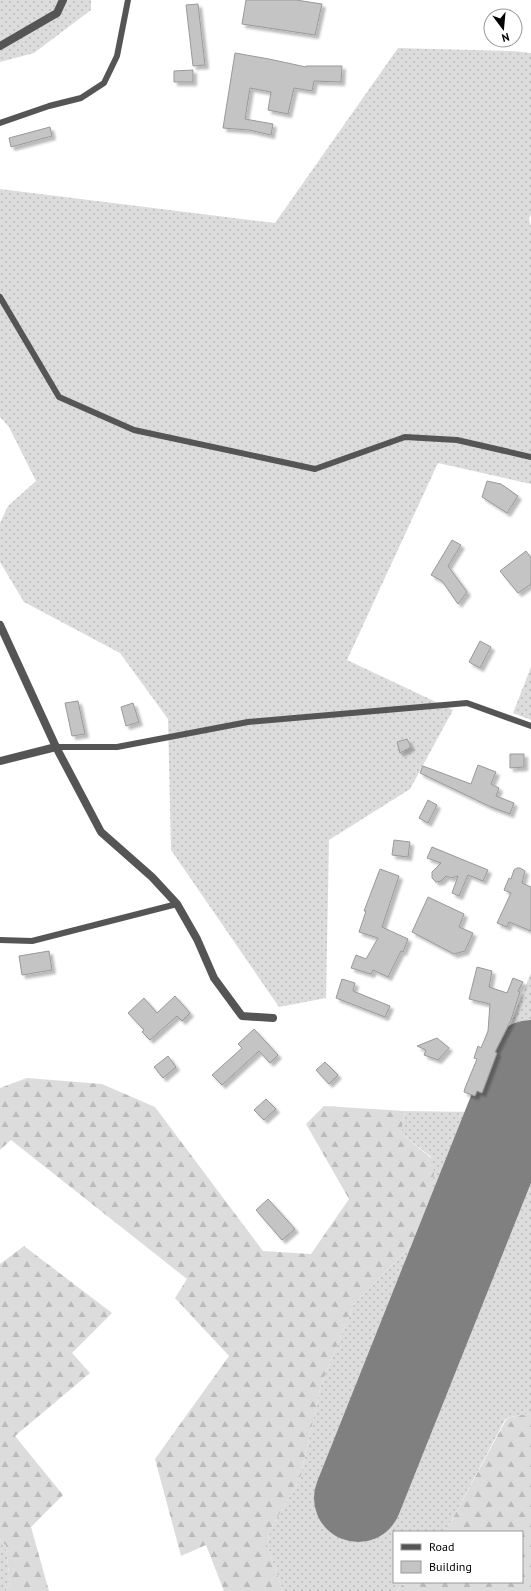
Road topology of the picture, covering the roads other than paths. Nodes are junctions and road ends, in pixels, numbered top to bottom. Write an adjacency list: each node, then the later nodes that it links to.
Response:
1 (63, 0): 3 (street)
2 (128, 0): 4 (lane)
3 (0, 46)
4 (0, 123)
5 (0, 297): 6 (lane)
6 (531, 457)
7 (0, 625): 9 (street)
8 (531, 726): 9 (lane)
9 (56, 747): 10 (street); 11 (street)
10 (0, 761)
11 (177, 904): 12 (lane); 13 (street)
12 (0, 940)
13 (273, 1018)

